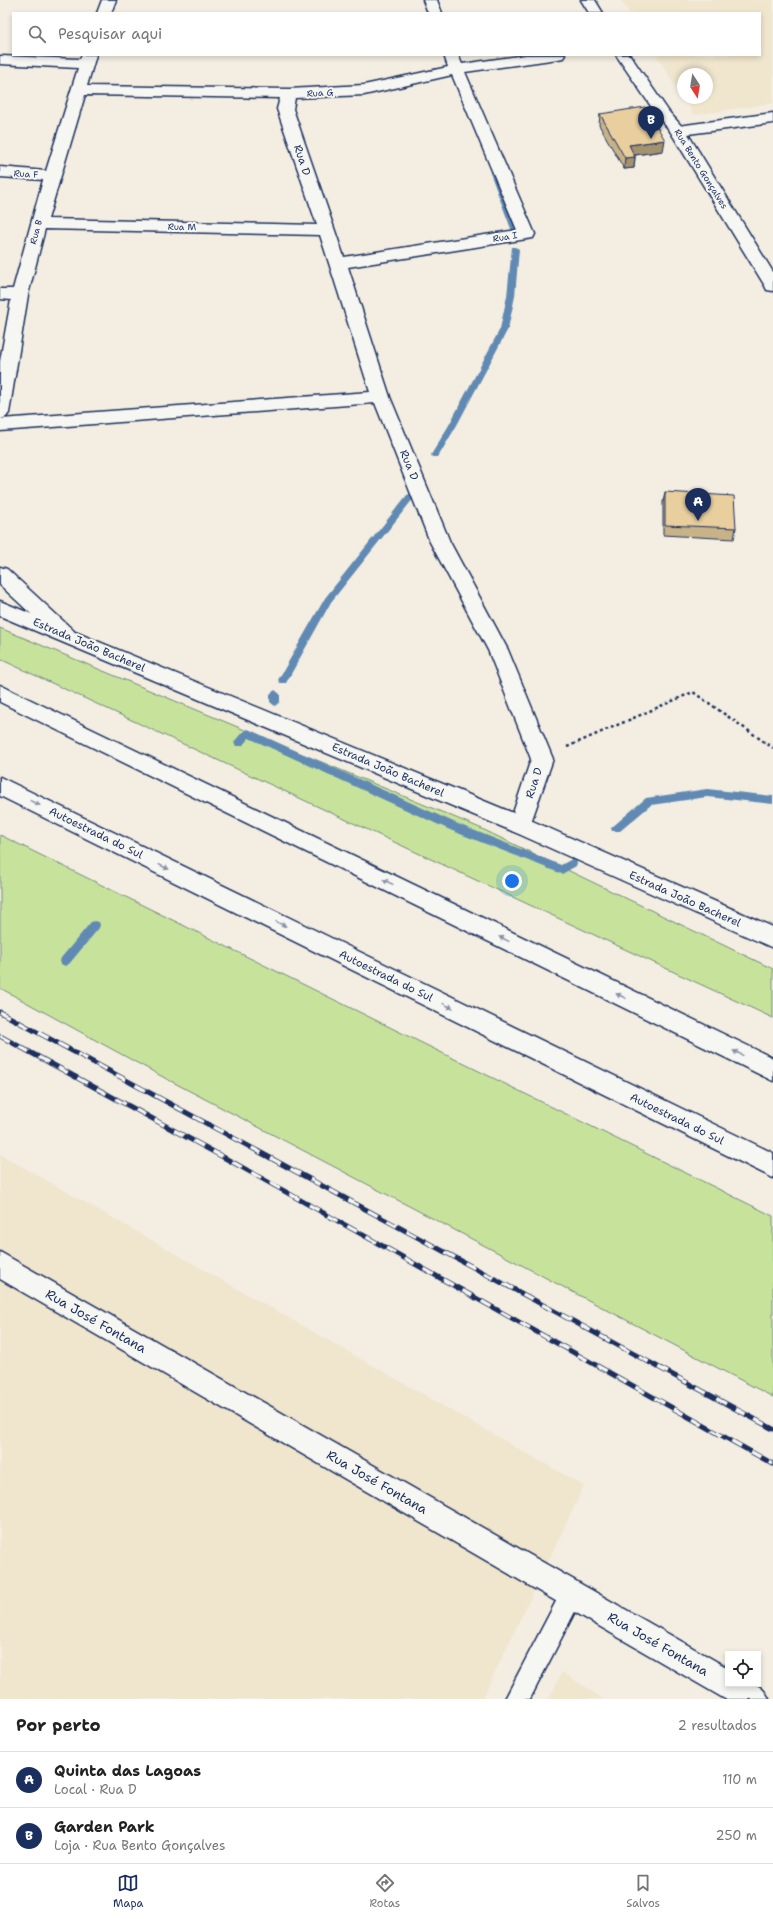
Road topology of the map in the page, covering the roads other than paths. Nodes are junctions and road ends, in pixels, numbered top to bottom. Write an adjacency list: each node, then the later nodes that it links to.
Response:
1 (109, 0): 4 (main road)
2 (430, 0): 5 (main road)
3 (588, 0): 6 (main road)
4 (104, 12)
5 (435, 12)
6 (595, 12)
7 (543, 56): 11 (main road, Rua G)
8 (624, 56): 15 (main road, Rua Bento Gonçalves)
9 (0, 60): 10 (main road)
10 (88, 60): 12 (main road, Rua B)
11 (454, 62): 13 (main road, Rua G); 20 (main road, Rua I)
12 (78, 90): 13 (main road, Rua G); 17 (main road, Rua B)
13 (289, 94): 19 (main road, Rua D)
14 (773, 118): 15 (main road)
15 (678, 131): 21 (main road, Rua Bento Gonçalves)
16 (0, 172): 17 (main road, Rua F)
17 (52, 176): 18 (main road, Rua B)
18 (38, 224): 19 (main road, Rua M); 23 (main road, Rua B)
19 (326, 230): 20 (main road, Rua D)
20 (338, 263): 24 (main road, Rua D)
21 (773, 286)
22 (0, 294): 23 (main road)
23 (20, 295): 25 (main road, Rua B)
24 (381, 397): 26 (main road); 32 (main road, Rua D)
25 (0, 413)
26 (0, 425)
27 (0, 574): 29 (main road)
28 (0, 608): 29 (main road, Estrada João Bacherel)
29 (66, 635): 32 (main road, Estrada João Bacherel)
30 (0, 693): 34 (main road, one-way to 30)
31 (0, 786): 35 (main road, Autoestrada do Sul, one-way to 35)
32 (520, 826): 33 (main road, Estrada João Bacherel)
33 (773, 938)
34 (773, 1070)
35 (773, 1166)
36 (0, 1265): 37 (main road, Rua José Fontana)
37 (572, 1594): 38 (lane); 39 (main road, Rua José Fontana)
38 (517, 1699)
39 (754, 1699)

